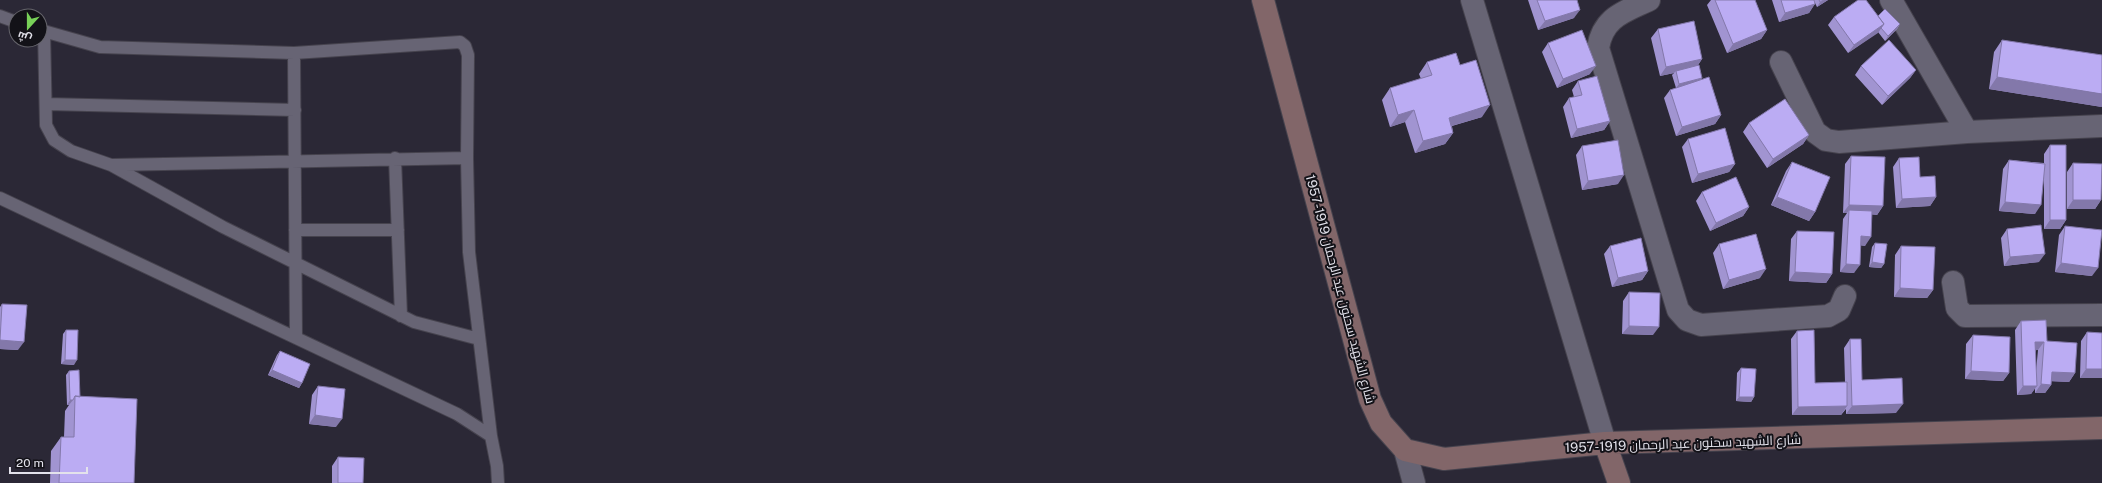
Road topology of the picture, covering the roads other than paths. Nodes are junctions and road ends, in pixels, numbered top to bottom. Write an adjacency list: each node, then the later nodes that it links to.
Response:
1 (1263, 0): 30 (street, شارع الشهيد سحنون عبد الرحمان 1919-1957)
2 (1472, 0): 29 (street)
3 (1649, 0): 22 (street)
4 (1891, 0): 12 (street)
5 (48, 32): 7 (lane)
6 (43, 48): 9 (lane)
7 (294, 53): 10 (lane); 14 (lane)
8 (1781, 62): 12 (street)
9 (46, 104): 10 (lane); 16 (lane)
10 (294, 110): 15 (lane)
11 (2102, 126): 12 (street)
12 (1966, 132)
13 (396, 158): 14 (lane); 15 (lane); 19 (lane)
14 (466, 158): 26 (lane)
15 (294, 160): 16 (lane); 18 (lane)
16 (111, 165): 20 (lane)
17 (0, 198): 25 (lane)
18 (295, 230): 19 (lane); 20 (lane)
19 (398, 230): 24 (lane)
20 (296, 264): 24 (lane); 25 (lane)
21 (1954, 282): 23 (street)
22 (1845, 296)
23 (2102, 315)
24 (401, 316): 26 (lane)
25 (296, 338): 28 (lane)
26 (479, 339): 28 (lane)
27 (2102, 428): 29 (street, شارع الشهيد سحنون عبد الرحمان 1919-1957)
28 (491, 436): 31 (lane)
29 (1605, 443): 30 (street, شارع الشهيد سحنون عبد الرحمان 1919-1957); 33 (street)
30 (1405, 450): 32 (street)
31 (498, 483)
32 (1414, 483)
33 (1619, 483)

